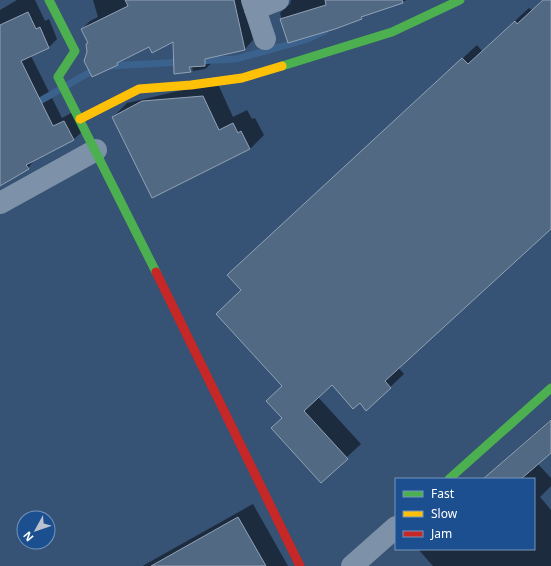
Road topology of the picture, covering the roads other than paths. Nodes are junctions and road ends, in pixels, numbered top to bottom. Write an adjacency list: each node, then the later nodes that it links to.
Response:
1 (49, 0): 6 (street)
2 (278, 0): 4 (street)
3 (460, 0): 6 (street)
4 (254, 4): 5 (street)
5 (265, 39)
6 (80, 119): 7 (street)
7 (96, 150): 8 (street); 12 (street)
8 (0, 203)
9 (551, 388): 10 (street)
10 (450, 478)
11 (395, 528): 13 (street)
12 (300, 566)
13 (352, 566)

